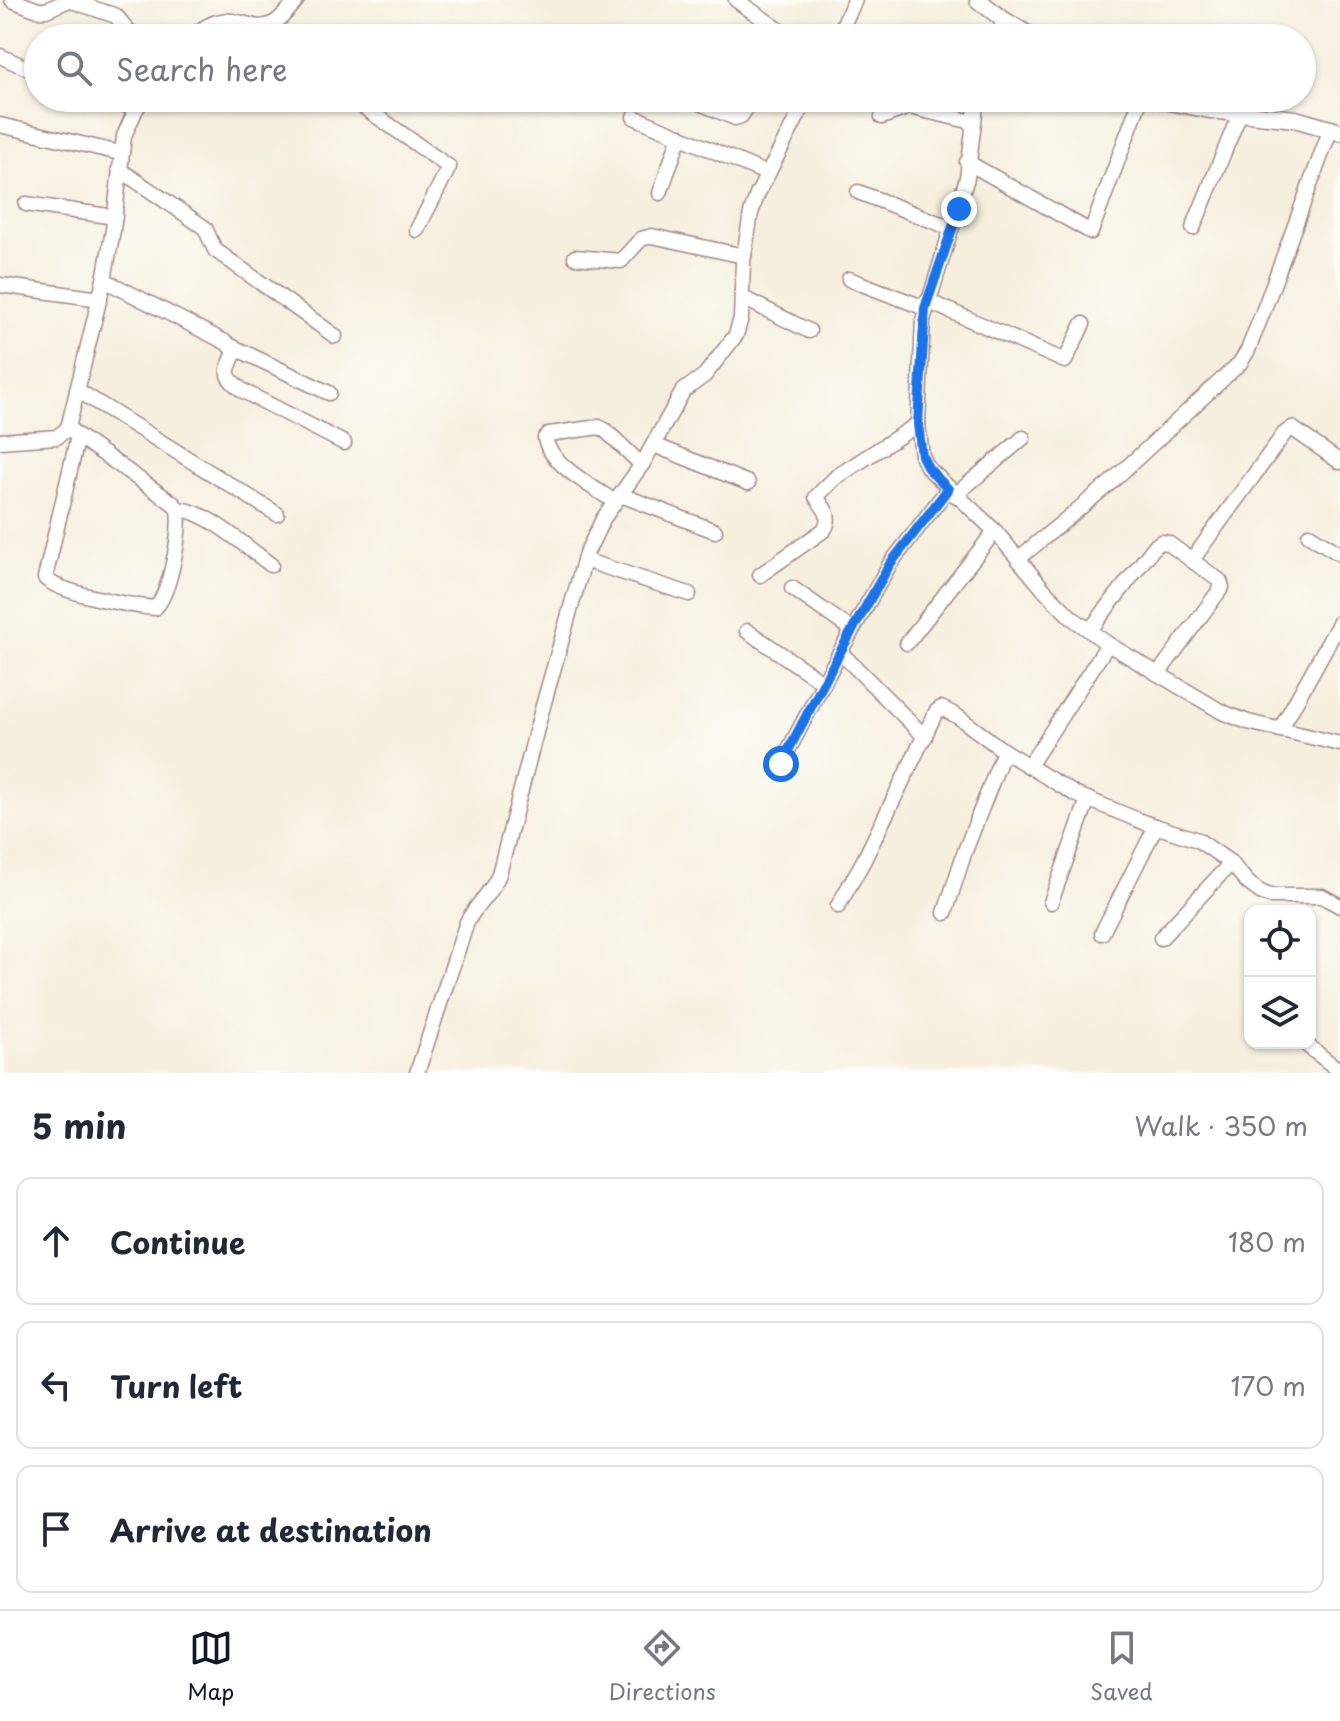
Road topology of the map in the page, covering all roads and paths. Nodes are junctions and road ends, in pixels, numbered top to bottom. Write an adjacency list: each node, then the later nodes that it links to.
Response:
1 (12, 0): 7 (street)
2 (297, 0): 10 (street)
3 (736, 0): 11 (street)
4 (855, 0): 12 (street)
5 (978, 0): 6 (street)
6 (1004, 20): 13 (street); 14 (street)
7 (124, 24)
8 (209, 24): 9 (street)
9 (238, 24)
10 (274, 24)
11 (771, 24)
12 (844, 24)
13 (1002, 24)
14 (1011, 24)
15 (0, 56): 16 (street)
16 (24, 67)
17 (135, 112): 34 (street)
18 (371, 112): 44 (street)
19 (721, 112): 20 (street)
20 (744, 112)
21 (800, 112): 37 (street)
22 (896, 112): 29 (street)
23 (930, 112): 30 (street)
24 (975, 112): 30 (street)
25 (1136, 112): 35 (street)
26 (1232, 112): 27 (street)
27 (1240, 113): 32 (street); 43 (street)
28 (634, 117): 33 (street)
29 (882, 117)
30 (973, 122): 35 (street)
31 (0, 125): 34 (street)
32 (1335, 130): 76 (street)
33 (680, 136): 37 (street); 39 (street)
34 (120, 153): 36 (street)
35 (967, 162): 42 (street)
36 (119, 169): 41 (street); 55 (street)
37 (768, 174): 45 (street)
38 (858, 192): 42 (street)
39 (660, 193)
40 (26, 204): 41 (street)
41 (115, 217): 48 (street)
42 (951, 228): 52 (street)
43 (1193, 228)
44 (417, 230)
45 (744, 256): 46 (street); 50 (street)
46 (575, 257)
47 (849, 279): 52 (street)
48 (104, 280): 51 (street); 56 (street)
49 (0, 285): 51 (street)
50 (743, 298): 54 (street); 64 (street)
51 (100, 299): 57 (street)
52 (926, 305): 53 (street); 59 (street)
53 (1083, 324)
54 (809, 331)
55 (335, 336)
56 (233, 347): 58 (street); 63 (street)
57 (77, 390): 60 (street); 71 (street)
58 (329, 393)
59 (918, 424): 68 (street); 80 (street)
60 (73, 432): 62 (street); 70 (street); 70 (street)
61 (1023, 438): 68 (street)
62 (0, 441)
63 (344, 443)
64 (654, 445): 66 (street); 67 (street)
65 (1340, 462): 78 (street)
66 (642, 465): 69 (street); 69 (street)
67 (748, 483)
68 (952, 492): 73 (street); 84 (street)
69 (618, 498): 72 (street); 77 (street)
70 (178, 510): 79 (street)
71 (277, 514)
72 (715, 531)
73 (995, 531): 76 (street); 87 (street)
74 (1309, 535): 75 (street)
75 (1340, 554)
76 (1018, 559): 85 (street)
77 (584, 560): 82 (street); 109 (street)
78 (1192, 560): 85 (street); 90 (street)
79 (271, 565)
80 (760, 575)
81 (792, 588): 84 (street)
82 (689, 594)
83 (1340, 622): 92 (street)
84 (852, 630): 89 (street)
85 (1090, 630): 88 (street)
86 (747, 631): 91 (street)
87 (907, 643)
88 (1108, 644): 90 (street); 97 (street)
89 (840, 652): 91 (street); 93 (street)
90 (1158, 674): 92 (street)
91 (824, 683): 96 (street)
92 (1280, 730): 94 (street)
93 (925, 737): 95 (street); 102 (street)
94 (1340, 744)
95 (1004, 751): 97 (street); 104 (street)
96 (781, 764)
97 (1029, 766): 98 (street)
98 (1088, 799): 99 (street); 101 (street)
99 (1156, 826): 100 (street); 105 (street)
100 (1231, 863): 103 (street); 106 (street)
101 (1051, 902)
102 (838, 906)
103 (1340, 906)
104 (945, 913)
105 (1102, 933)
106 (1161, 938)
107 (1312, 1049): 108 (street)
108 (1340, 1071)
109 (417, 1073)

